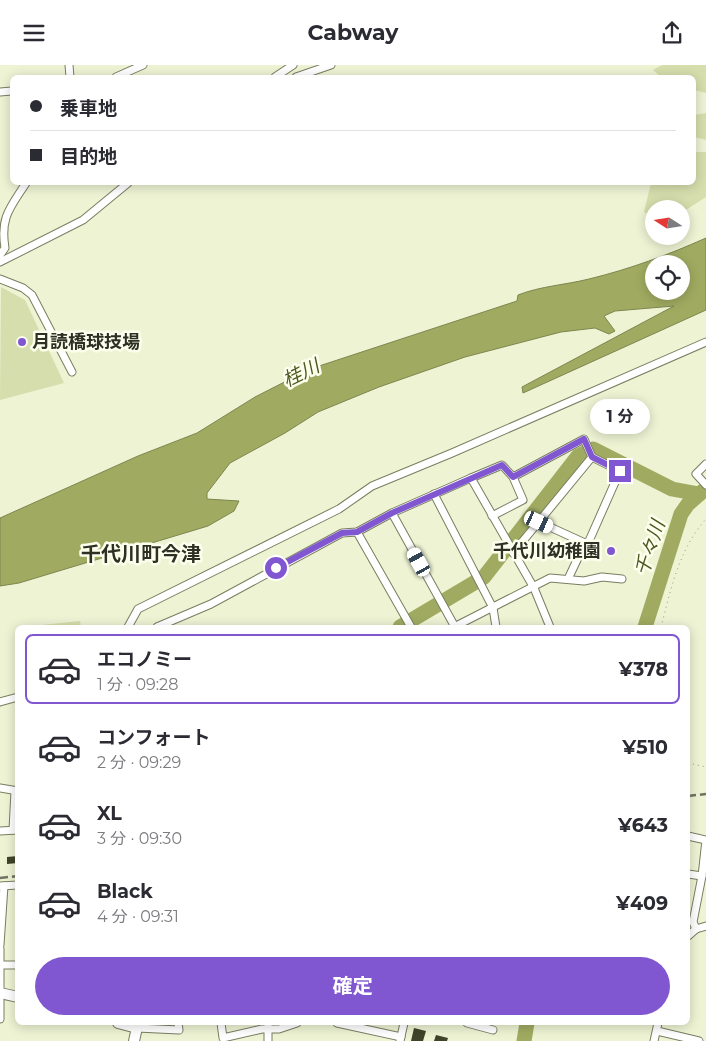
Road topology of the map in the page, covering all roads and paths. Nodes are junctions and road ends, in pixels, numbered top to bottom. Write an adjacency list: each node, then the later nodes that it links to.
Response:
1 (142, 65): 4 (street)
2 (293, 65): 5 (street)
3 (331, 65): 6 (street)
4 (120, 75)
5 (278, 75)
6 (302, 75)
7 (25, 185): 9 (street)
8 (126, 185): 11 (street)
9 (2, 239): 10 (street)
10 (0, 255)
11 (0, 262)
12 (0, 279): 14 (street)
13 (706, 342): 32 (street)
14 (72, 372)
15 (592, 457): 17 (street); 24 (street); 26 (street)
16 (706, 464): 19 (street)
17 (513, 477): 18 (street); 22 (street)
18 (471, 478): 20 (street); 22 (street)
19 (706, 485)
20 (434, 494): 21 (street); 31 (street)
21 (392, 513): 25 (street); 35 (street)
22 (492, 516): 27 (street)
23 (706, 519): 39 (path)
24 (539, 522): 26 (street); 27 (street)
25 (357, 532): 33 (street); 34 (street)
26 (585, 543): 28 (street)
27 (513, 553): 30 (street)
28 (568, 579): 29 (street); 30 (street)
29 (622, 579)
30 (534, 588): 31 (street); 38 (street)
31 (494, 608): 36 (street); 37 (street)
32 (129, 625)
33 (162, 625)
34 (410, 625)
35 (454, 625)
36 (459, 625)
37 (496, 625)
38 (549, 625)
39 (661, 625)
40 (15, 698): 41 (street)
41 (0, 702)
42 (690, 763): 43 (path)
43 (706, 767)
44 (0, 788): 45 (street)
45 (15, 791)
46 (15, 830): 47 (street)
47 (0, 831)
48 (690, 836): 50 (street)
49 (690, 874): 50 (street)
50 (702, 876): 53 (street)
51 (15, 885): 52 (street)
52 (2, 886): 55 (street)
53 (692, 924): 54 (street)
54 (706, 926)
55 (0, 945)
56 (0, 949): 57 (street)
57 (2, 965): 58 (street); 59 (street)
58 (15, 965)
59 (1, 993): 60 (street); 61 (street)
60 (15, 996)
61 (0, 1019)
62 (138, 1025): 63 (street); 74 (street)
63 (178, 1025)
64 (221, 1025): 70 (street)
65 (291, 1025): 70 (street)
66 (345, 1025): 73 (street)
67 (404, 1025): 73 (street)
68 (474, 1025): 71 (street)
69 (658, 1025): 72 (street)
70 (268, 1026): 75 (street)
71 (493, 1030)
72 (657, 1031): 76 (street); 77 (street)
73 (401, 1039)
74 (134, 1041)
75 (268, 1041)
76 (654, 1041)
77 (696, 1041)

